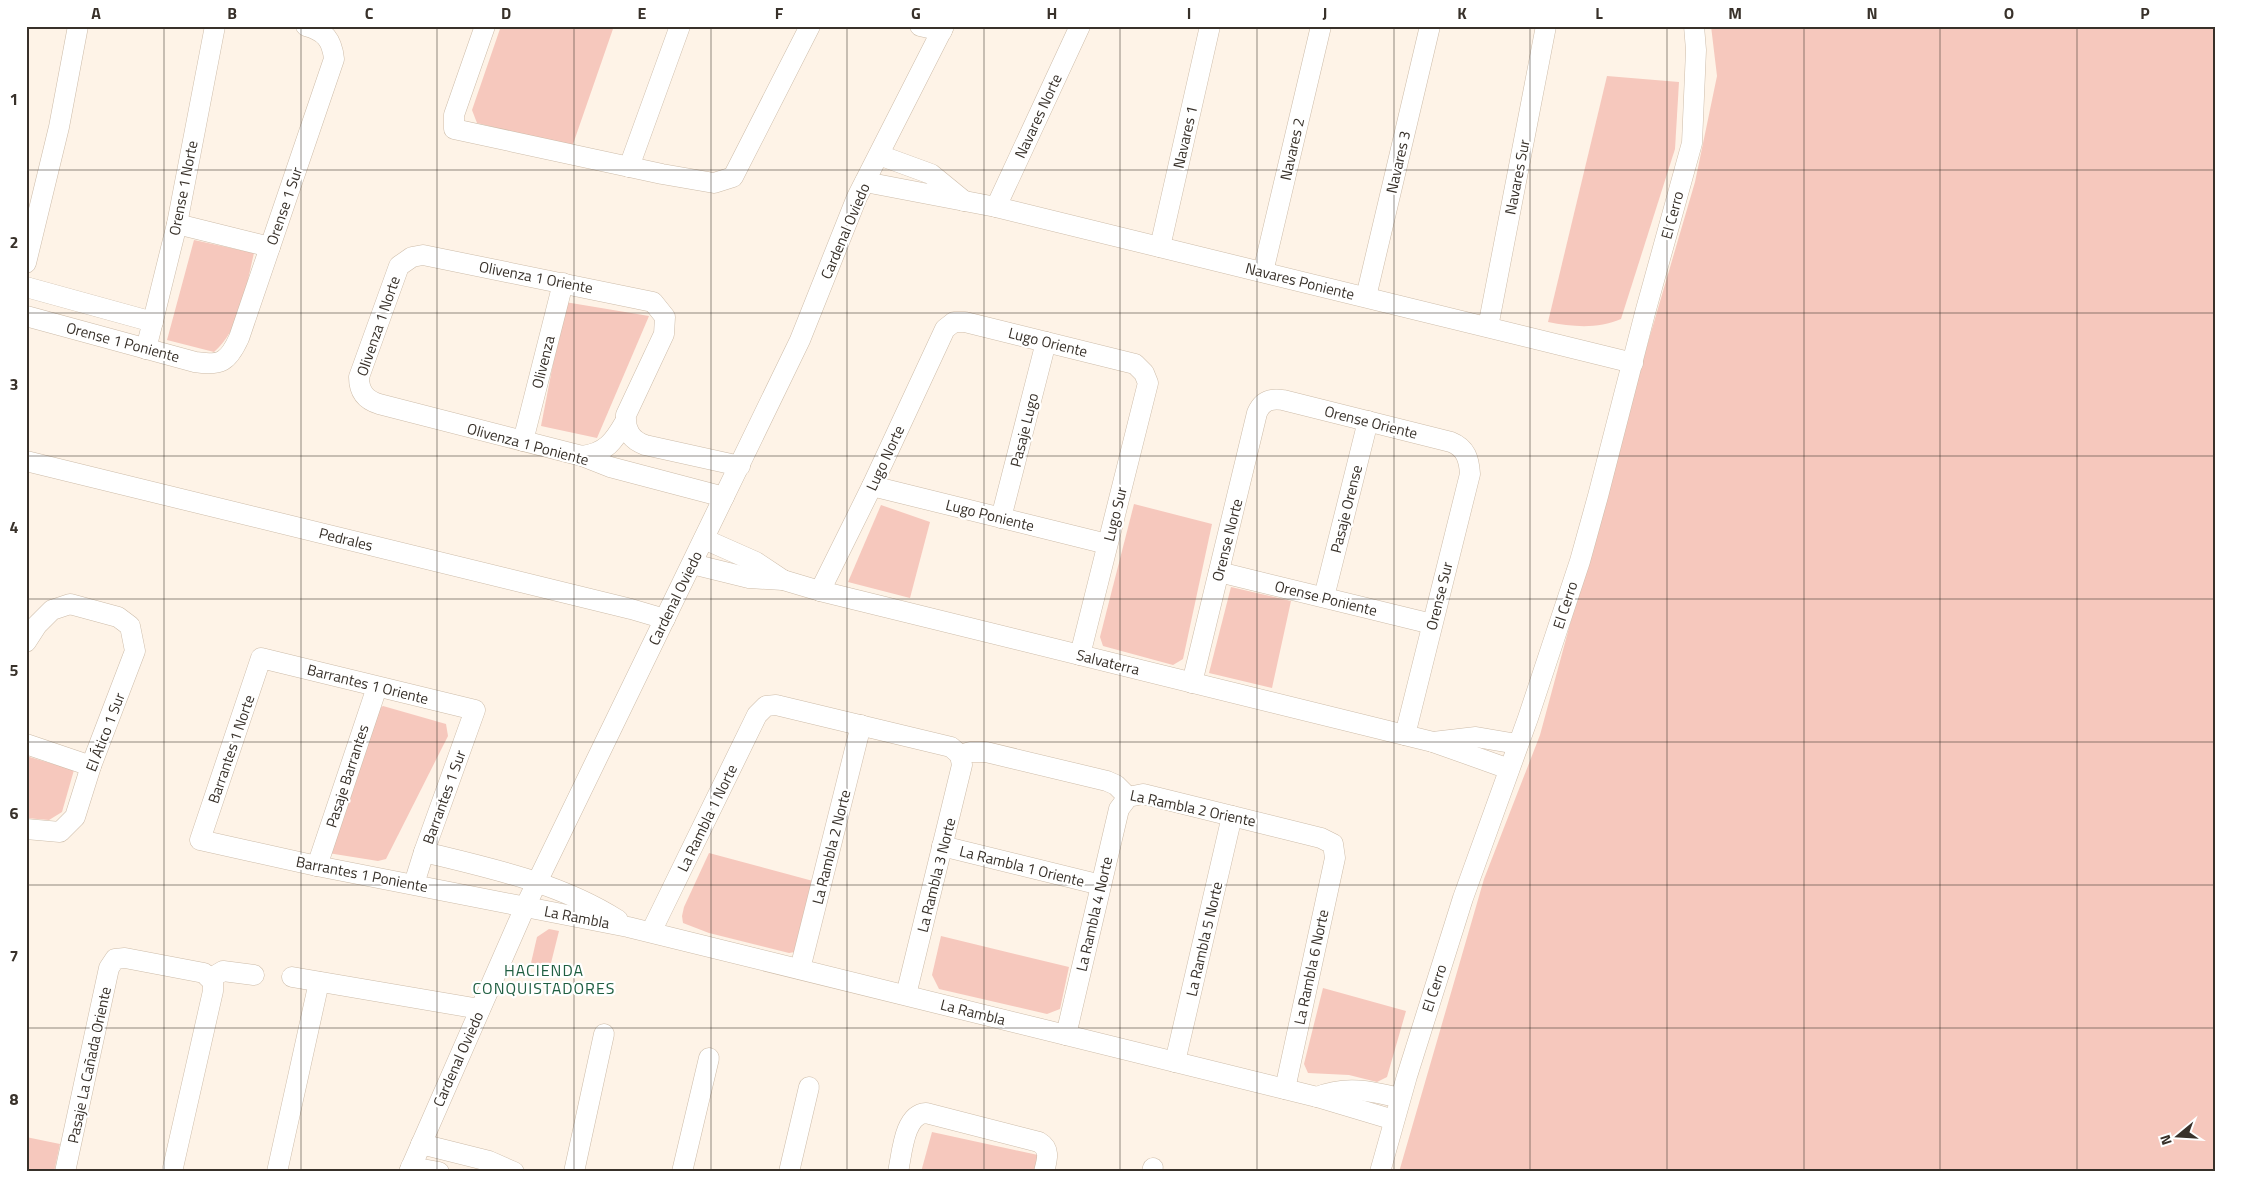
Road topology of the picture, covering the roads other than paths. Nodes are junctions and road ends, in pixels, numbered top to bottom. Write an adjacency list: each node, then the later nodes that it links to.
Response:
1 (78, 26): 24 (street)
2 (215, 26): 20 (street, Orense 1 Norte)
3 (306, 26): 21 (street, Orense 1 Sur)
4 (485, 26): 16 (street)
5 (680, 26): 16 (street)
6 (810, 26): 16 (street)
7 (920, 26): 14 (street)
8 (1080, 26): 19 (street, Navares Norte)
9 (1210, 26): 22 (street, Navares 1)
10 (1322, 26): 25 (street, Navares 2)
11 (1430, 26): 28 (street, Navares 3)
12 (1546, 26): 32 (street, Navares Sur)
13 (1694, 26): 36 (street, El Cerro)
14 (943, 29): 15 (street, Cardenal Oviedo)
15 (879, 155): 17 (street, Cardenal Oviedo); 18 (street)
16 (629, 167)
17 (865, 182): 18 (street, Navares Poniente); 46 (street, Cardenal Oviedo)
18 (966, 202): 19 (street, Navares Poniente)
19 (996, 206): 22 (street, Navares Poniente)
20 (176, 224): 21 (street); 30 (street, Orense 1 Norte)
21 (270, 246): 35 (street, Orense 1 Sur)
22 (1160, 247): 25 (street, Navares Poniente)
23 (406, 260): 26 (street, Olivenza 1 Oriente); 38 (street, Olivenza 1 Norte)
24 (26, 263)
25 (1263, 272): 28 (street, Navares Poniente)
26 (563, 283): 41 (street, Olivenza 1 Oriente); 42 (street, Olivenza)
27 (26, 287): 30 (street, Orense 1 Poniente)
28 (1366, 297): 32 (street, Navares Poniente)
29 (26, 316): 34 (street, Orense 1 Poniente)
30 (152, 322): 34 (street, Orense 1 Norte)
31 (949, 325): 33 (street, Lugo Oriente); 47 (street, Lugo Norte)
32 (1488, 327): 36 (street, Navares Poniente)
33 (1046, 342): 37 (street, Lugo Oriente); 49 (street, Pasaje Lugo)
34 (146, 349): 35 (street, Orense 1 Poniente)
35 (221, 362)
36 (1633, 363): 69 (street, El Cerro)
37 (1144, 372): 51 (street, Lugo Sur)
38 (364, 395): 42 (street, Olivenza 1 Poniente)
39 (1268, 400): 40 (street, Orense Oriente); 53 (street, Orense Norte)
40 (1368, 421): 44 (street, Orense Oriente); 56 (street, Pasaje Orense)
41 (625, 422): 43 (street); 46 (street)
42 (523, 441): 43 (street, Olivenza 1 Poniente)
43 (582, 456): 48 (street, Olivenza 1 Poniente)
44 (1468, 458): 58 (street, Orense Sur)
45 (26, 461): 57 (street, Pedrales)
46 (740, 466): 48 (street, Cardenal Oviedo)
47 (872, 486): 49 (street, Lugo Poniente); 55 (street, Lugo Norte)
48 (724, 497): 50 (street, Cardenal Oviedo)
49 (1001, 518): 51 (street, Lugo Poniente)
50 (704, 539): 52 (street, Cardenal Oviedo); 54 (street, Salvaterra)
51 (1107, 544): 60 (street, Lugo Sur)
52 (692, 564): 54 (street, Salvaterra); 57 (street, Cardenal Oviedo)
53 (1219, 572): 56 (street, Orense Poniente); 62 (street, Orense Norte)
54 (783, 580): 55 (street, Salvaterra)
55 (820, 592): 60 (street, Salvaterra)
56 (1324, 598): 58 (street, Orense Poniente)
57 (665, 619): 81 (street, Cardenal Oviedo)
58 (1432, 624): 66 (street, Orense Sur)
59 (26, 642): 71 (street, El Ático 1 Sur)
60 (1080, 655): 62 (street, Salvaterra)
61 (261, 658): 63 (street, Barrantes 1 Oriente); 76 (street, Barrantes 1 Norte)
62 (1192, 683): 66 (street, Salvaterra)
63 (377, 687): 64 (street, Barrantes 1 Oriente); 80 (street, Pasaje Barrantes)
64 (475, 710): 79 (street, Barrantes 1 Sur)
65 (861, 726): 70 (street); 86 (street, La Rambla 1 Norte); 87 (street, La Rambla 2 Norte)
66 (1405, 735): 67 (street, Salvaterra)
67 (1433, 742): 69 (street, Salvaterra); 72 (street, Salvaterra)
68 (26, 744): 71 (street)
69 (1517, 744): 72 (street, El Cerro)
70 (960, 755): 73 (street, La Rambla 2 Oriente); 78 (street, La Rambla 3 Norte)
71 (91, 766): 75 (street, El Ático 1 Sur)
72 (1509, 769): 101 (street, El Cerro)
73 (1128, 796): 74 (street, La Rambla 2 Oriente); 83 (street, La Rambla 4 Norte)
74 (1232, 816): 77 (street, La Rambla 2 Oriente); 97 (street, La Rambla 5 Norte)
75 (26, 829)
76 (200, 840): 80 (street, Barrantes 1 Poniente)
77 (1332, 844): 99 (street, La Rambla 6 Norte)
78 (942, 846): 83 (street, La Rambla 1 Oriente); 92 (street, La Rambla 3 Norte)
79 (424, 852): 81 (street); 82 (street, Barrantes 1 Sur)
80 (317, 866): 82 (street, Barrantes 1 Poniente)
81 (536, 883): 84 (street, Cardenal Oviedo); 85 (street, La Rambla)
82 (414, 884): 84 (street, Barrantes 1 Poniente)
83 (1101, 885): 95 (street, La Rambla 4 Norte)
84 (525, 906): 85 (street, La Rambla); 93 (street, Cardenal Oviedo)
85 (628, 927): 86 (street, La Rambla)
86 (651, 932): 87 (street, La Rambla)
87 (800, 969): 92 (street, La Rambla)
88 (254, 975): 90 (street)
89 (292, 977): 91 (street)
90 (211, 978): 105 (street, Pasaje La Cañada Oriente); 106 (street)
91 (319, 982): 93 (street); 107 (street)
92 (906, 995): 95 (street, La Rambla)
93 (480, 1009): 103 (street, Cardenal Oviedo)
94 (604, 1034): 110 (street)
95 (1066, 1035): 97 (street, La Rambla)
96 (709, 1058): 111 (street)
97 (1175, 1062): 99 (street, La Rambla)
98 (808, 1087): 112 (street)
99 (1285, 1089): 100 (street, La Rambla)
100 (1317, 1097): 101 (street); 102 (street, La Rambla)
101 (1400, 1098): 102 (street, El Cerro)
102 (1394, 1120): 115 (street, El Cerro)
103 (421, 1144): 104 (street, Cardenal Oviedo); 109 (street)
104 (410, 1169): 108 (street)
105 (65, 1172)
106 (172, 1172)
107 (278, 1172)
108 (439, 1172)
109 (514, 1172)
110 (574, 1172)
111 (682, 1172)
112 (789, 1172)
113 (898, 1172): 114 (street)
114 (1044, 1172)
115 (1380, 1172)

